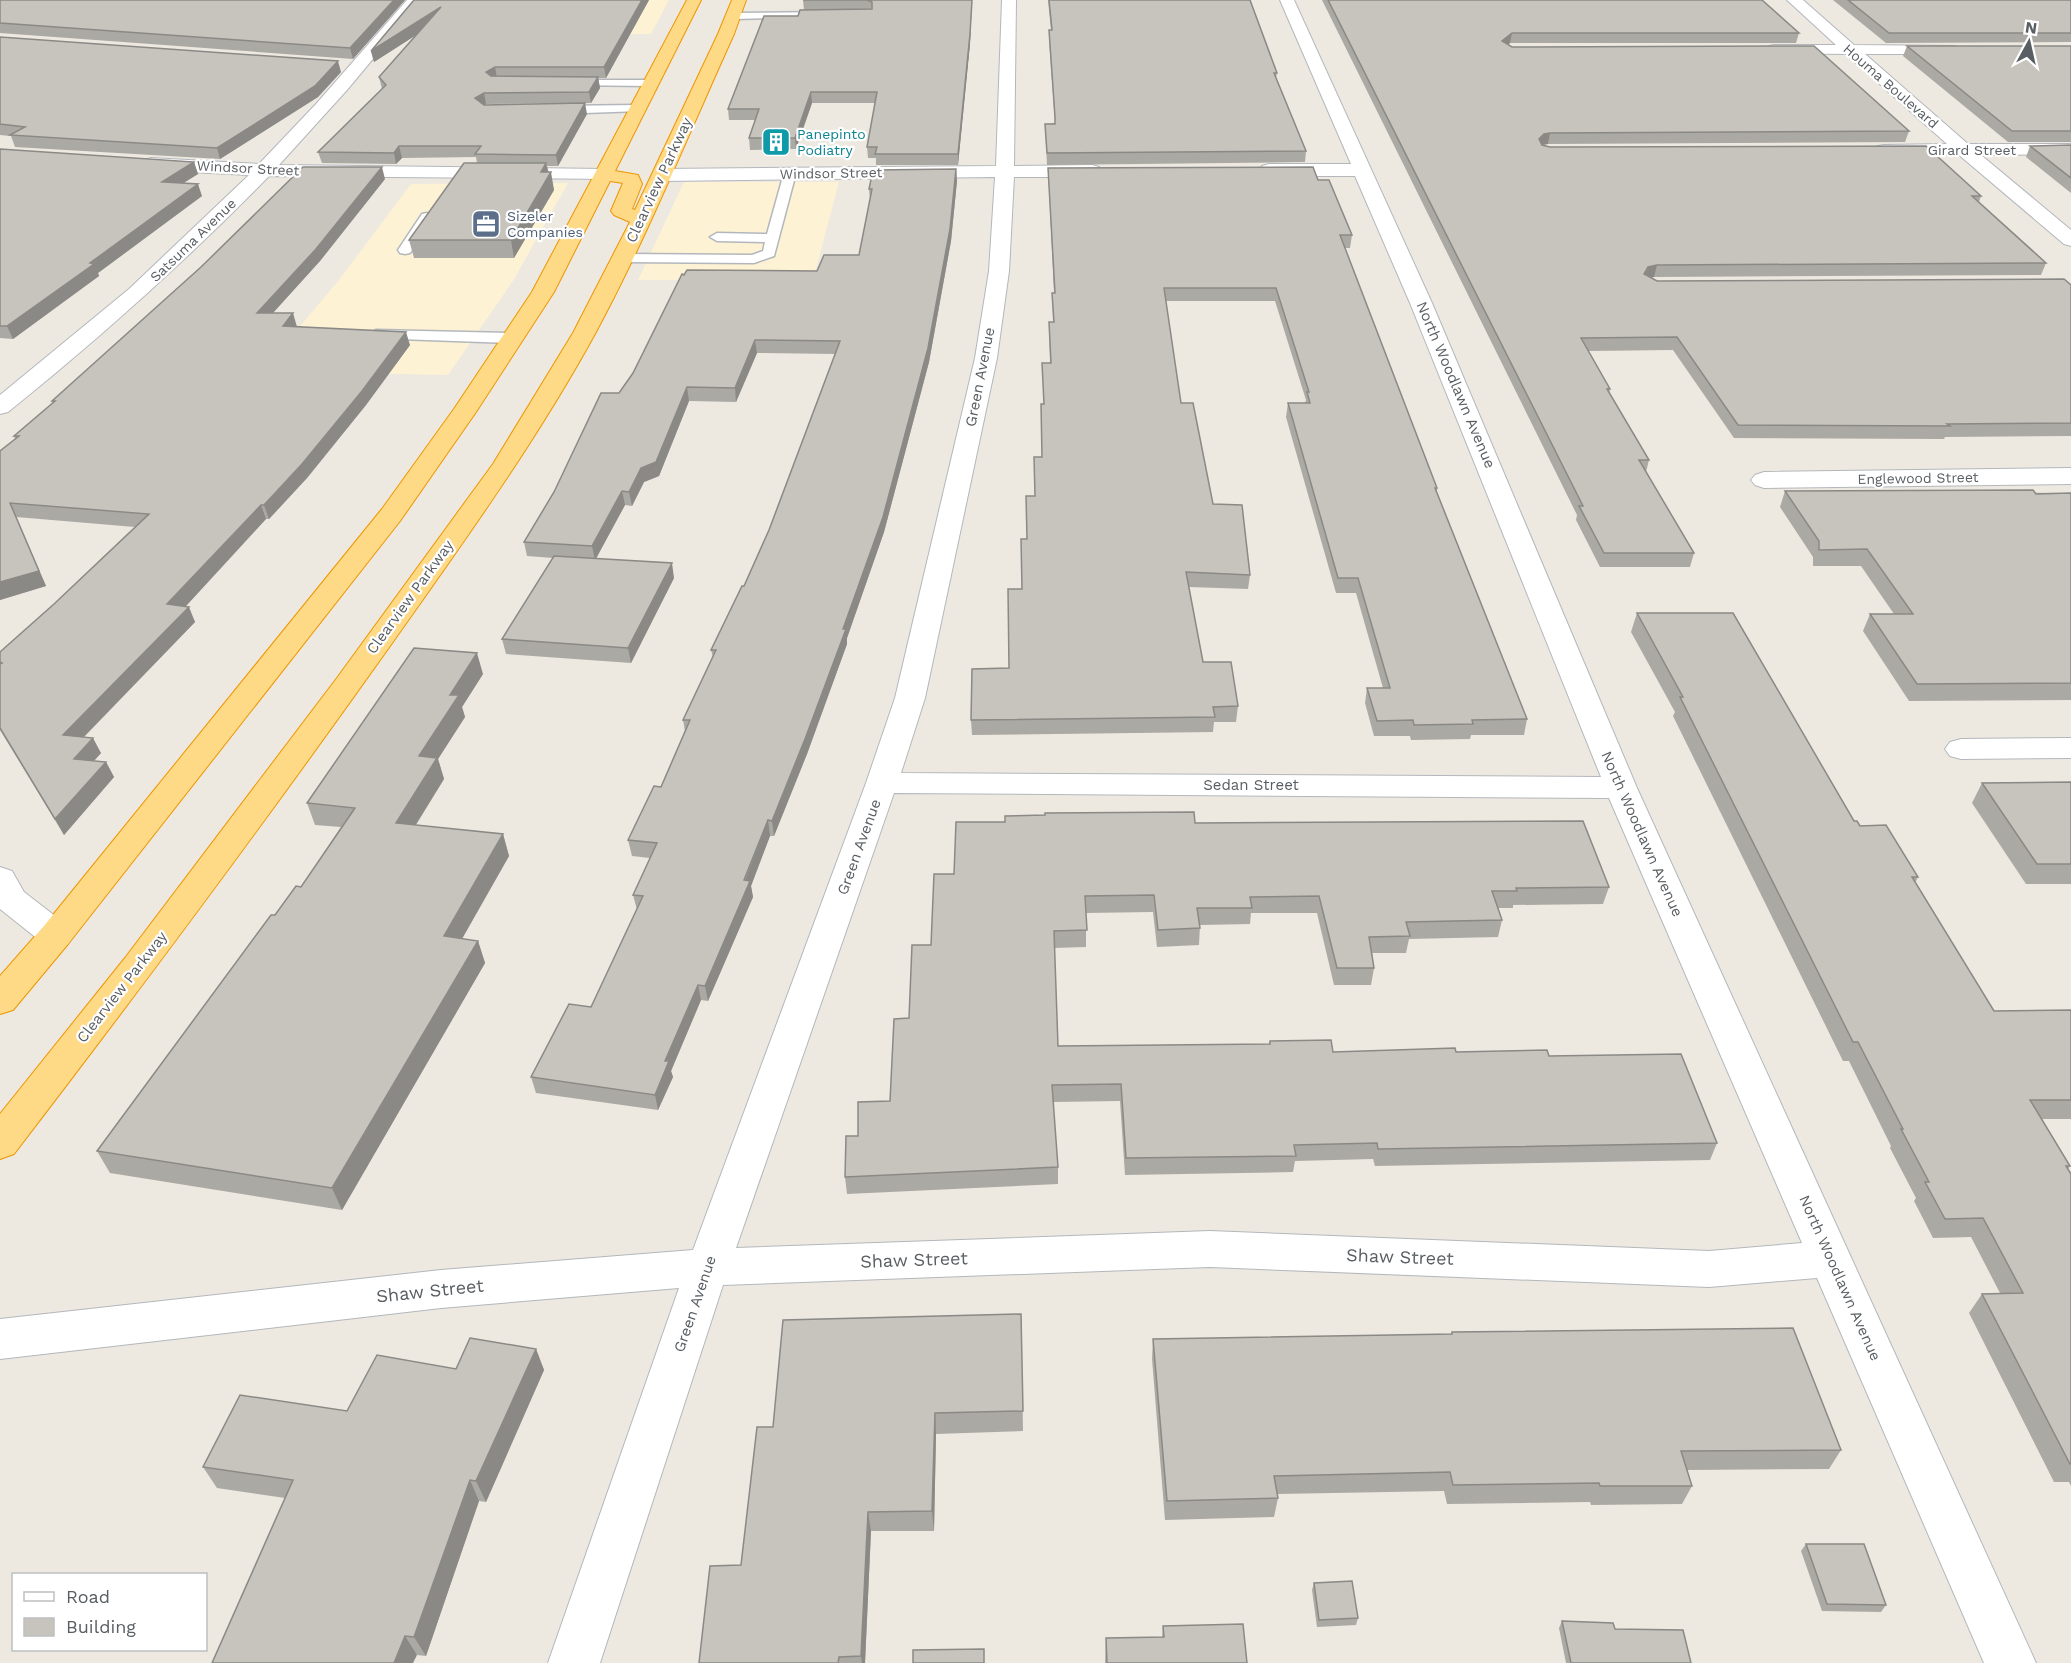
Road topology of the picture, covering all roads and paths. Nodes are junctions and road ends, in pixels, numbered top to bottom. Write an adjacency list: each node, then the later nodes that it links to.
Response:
1 (415, 0): 12 (street, Satsuma Avenue)
2 (694, 0): 14 (highway)
3 (1009, 0): 25 (street, Green Avenue)
4 (1287, 0): 24 (street, North Woodlawn Avenue)
5 (1794, 0): 8 (street, Houma Boulevard)
6 (736, 8): 7 (lane); 29 (highway, Clearview Parkway)
7 (845, 15)
8 (1850, 49): 9 (street); 10 (street); 19 (street, Houma Boulevard)
9 (1966, 49)
10 (1756, 50)
11 (334, 64): 12 (street)
12 (358, 66): 22 (street, Satsuma Avenue)
13 (552, 83): 14 (lane)
14 (650, 83): 15 (highway)
15 (638, 109): 16 (lane); 28 (highway)
16 (545, 110)
17 (2071, 149): 19 (street, Girard Street)
18 (1869, 150): 19 (street, Girard Street)
19 (1964, 150): 34 (street, Houma Boulevard)
20 (135, 163): 22 (street, Windsor Street)
21 (633, 163): 29 (highway)
22 (265, 170): 28 (street, Windsor Street); 39 (street, Satsuma Avenue)
23 (1254, 170): 24 (street)
24 (1360, 170): 45 (street, North Woodlawn Avenue)
25 (1005, 171): 26 (street, Windsor Street); 27 (street, Windsor Street); 44 (street, Green Avenue)
26 (1112, 171)
27 (790, 173): 29 (street, Windsor Street); 33 (lane)
28 (605, 175): 31 (highway); 38 (highway)
29 (662, 175): 31 (highway, Clearview Parkway)
30 (437, 202): 35 (lane)
31 (642, 219): 36 (highway, Clearview Parkway)
32 (717, 237): 33 (lane)
33 (773, 238): 36 (lane)
34 (2071, 240)
35 (405, 250)
36 (624, 258): 49 (highway, Clearview Parkway)
37 (366, 335): 38 (lane)
38 (512, 338): 47 (highway)
39 (0, 407)
40 (2071, 476): 41 (street, Englewood Street)
41 (1764, 480)
42 (2071, 748): 43 (street)
43 (1961, 749)
44 (882, 783): 45 (street, Sedan Street); 51 (street, Green Avenue)
45 (1620, 788): 50 (street, North Woodlawn Avenue)
46 (0, 879): 47 (street)
47 (56, 935): 48 (highway)
48 (0, 1000)
49 (0, 1143)
50 (1832, 1259): 51 (street, Shaw Street); 54 (street, North Woodlawn Avenue)
51 (708, 1267): 52 (street, Shaw Street); 53 (street, Green Avenue)
52 (0, 1339)
53 (574, 1663)
54 (2010, 1663)

